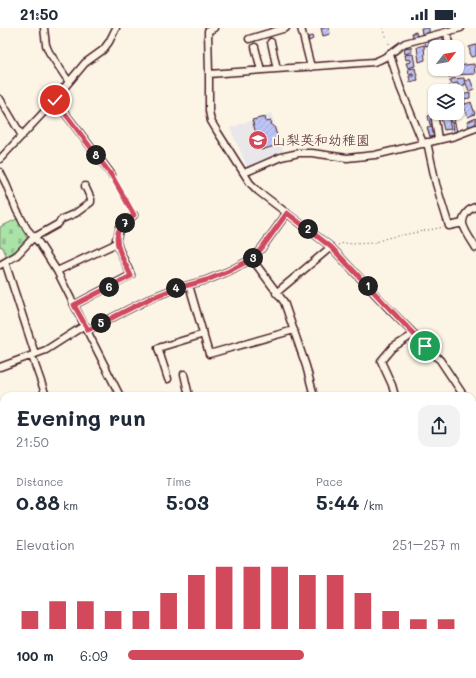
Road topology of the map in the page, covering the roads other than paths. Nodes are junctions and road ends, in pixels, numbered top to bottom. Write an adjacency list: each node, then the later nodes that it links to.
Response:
1 (44, 28): 19 (street)
2 (116, 28): 19 (street)
3 (286, 28): 10 (street)
4 (301, 28): 15 (street)
5 (435, 28): 9 (street)
6 (461, 28): 8 (street)
7 (208, 29): 18 (street)
8 (447, 32): 9 (street); 11 (street)
9 (437, 35): 14 (street)
10 (249, 39)
11 (448, 40)
12 (271, 42): 16 (street)
13 (255, 47): 17 (street)
14 (391, 54): 15 (street); 26 (street)
15 (311, 67): 16 (street)
16 (277, 69): 17 (street)
17 (260, 70): 18 (street)
18 (209, 74): 29 (street)
19 (69, 82): 21 (street)
20 (0, 99): 24 (street)
21 (55, 100): 24 (street); 30 (street)
22 (435, 120): 25 (street)
23 (476, 128): 25 (street)
24 (22, 136): 27 (street)
25 (438, 139): 26 (street)
26 (425, 143): 29 (street); 35 (street)
27 (0, 159)
28 (0, 172): 36 (street)
29 (244, 173): 33 (street)
30 (112, 176)
31 (84, 186): 36 (street)
32 (476, 207): 35 (street)
33 (287, 213): 38 (street); 40 (street)
34 (134, 215): 37 (street)
35 (464, 223): 39 (street)
36 (33, 238): 41 (street); 42 (street)
37 (116, 239): 42 (street); 45 (street)
38 (331, 248): 44 (street); 49 (street)
39 (476, 248)
40 (252, 259): 43 (street); 44 (street)
41 (3, 264): 50 (street)
42 (57, 271): 45 (street)
43 (189, 285): 46 (street); 48 (street)
44 (276, 293): 47 (street)
45 (74, 305): 46 (street)
46 (86, 327): 50 (street); 55 (street)
47 (294, 330): 48 (street); 57 (street)
48 (204, 334): 53 (street)
49 (414, 334): 58 (street); 59 (street)
50 (34, 355): 51 (street); 54 (street)
51 (0, 368)
52 (184, 374): 56 (street)
53 (168, 379)
54 (45, 392)
55 (118, 392)
56 (187, 392)
57 (313, 392)
58 (394, 392)
59 (461, 392)

